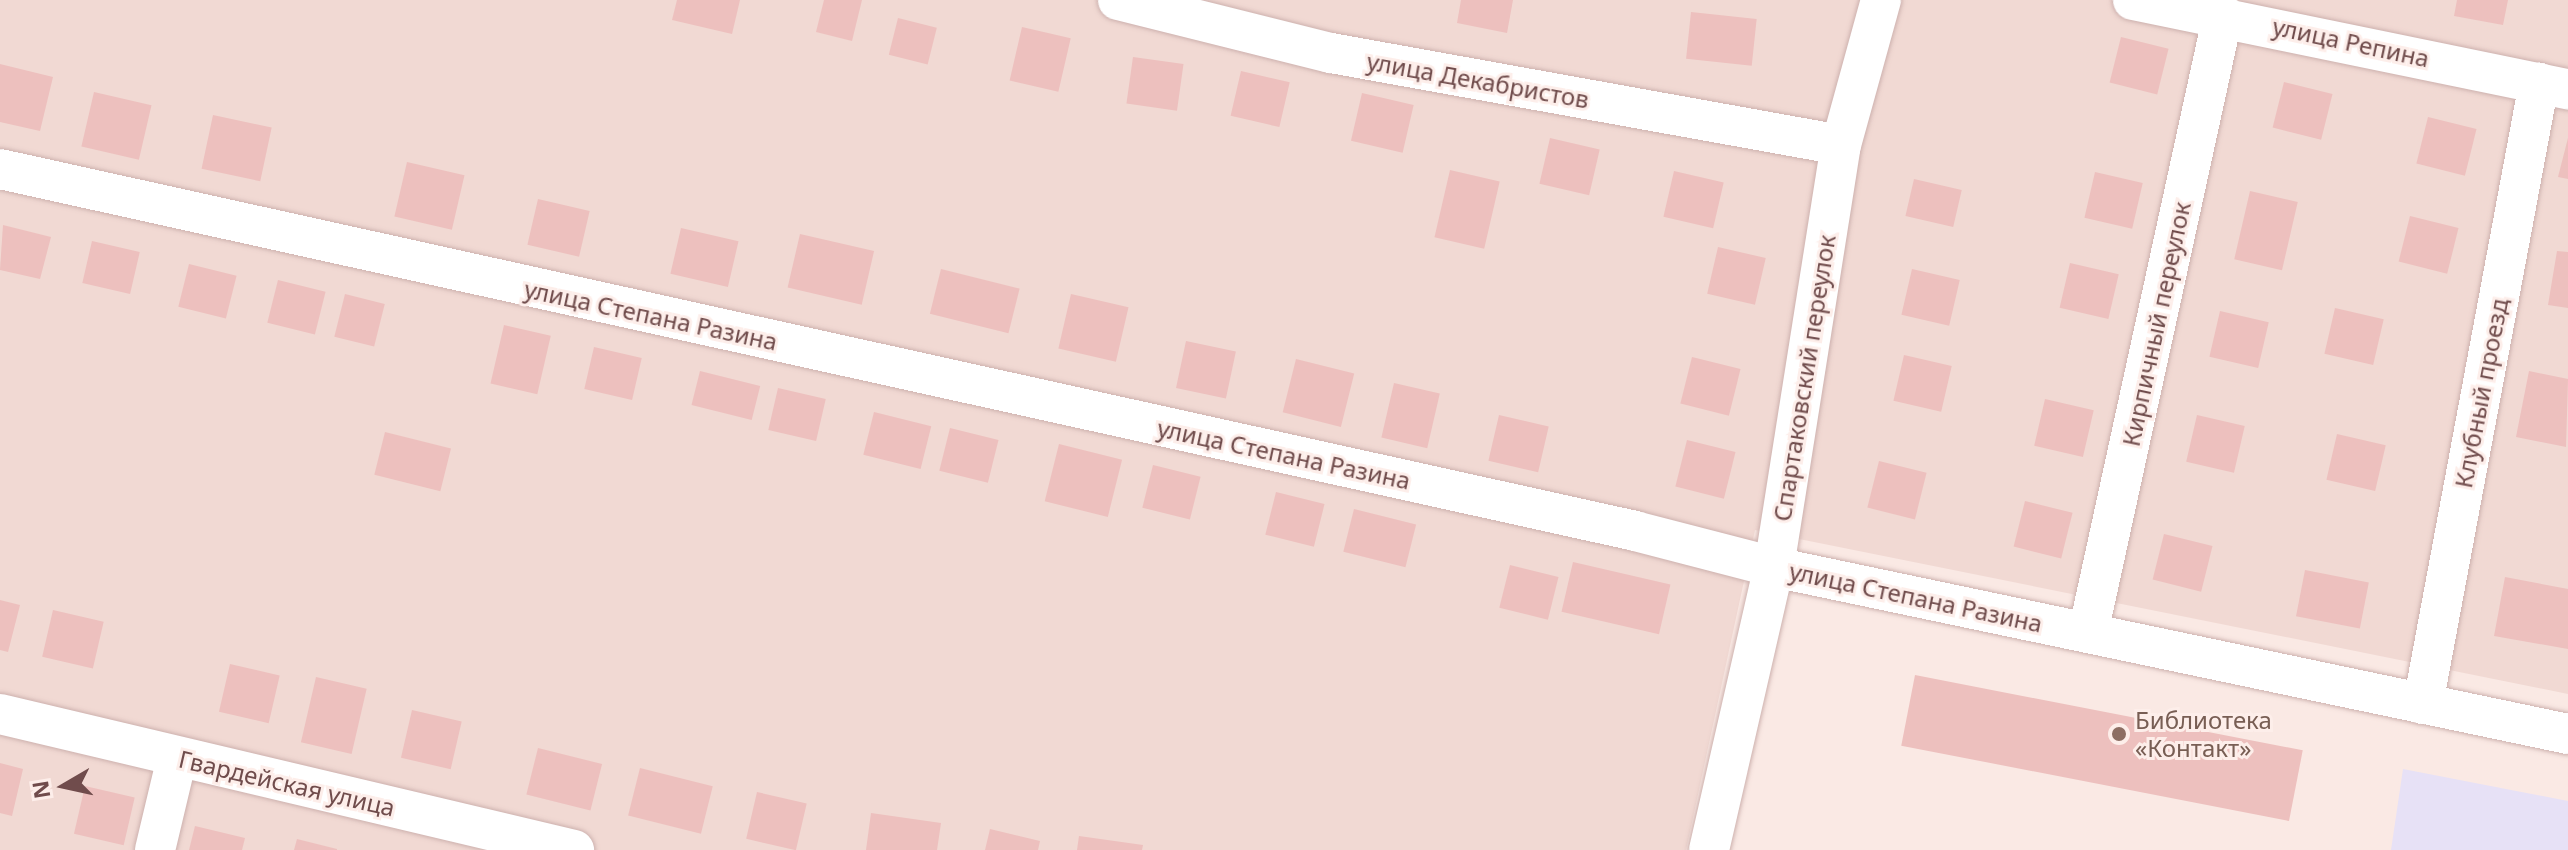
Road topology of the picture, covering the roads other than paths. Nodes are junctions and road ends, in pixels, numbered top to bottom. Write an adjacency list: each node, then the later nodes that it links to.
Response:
1 (1118, 0): 6 (street, улица Декабристов)
2 (1881, 0): 6 (street, Спартаковский переулок)
3 (2133, 0): 4 (street, улица Репина)
4 (2223, 15): 5 (street, улица Репина); 9 (street, Кирпичный переулок)
5 (2553, 86): 10 (street, Клубный проезд)
6 (1841, 145): 8 (street, Спартаковский переулок)
7 (0, 169): 8 (street, улица Степана Разина)
8 (1774, 567): 9 (street, улица Степана Разина); 16 (street, Спартаковский переулок)
9 (2088, 633): 10 (street, улица Степана Разина)
10 (2423, 704): 12 (street, улица Степана Разина)
11 (0, 714): 13 (street, Гвардейская улица)
12 (2568, 734)
13 (177, 758): 14 (street); 15 (street, Гвардейская улица)
14 (155, 850)
15 (574, 850)
16 (1709, 850)

